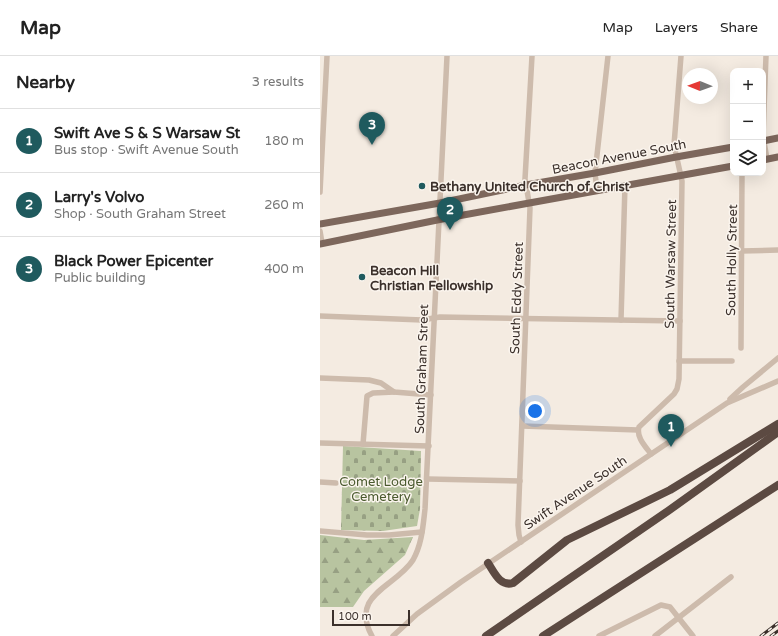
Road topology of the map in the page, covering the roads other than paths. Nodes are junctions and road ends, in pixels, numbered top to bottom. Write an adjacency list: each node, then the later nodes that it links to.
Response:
1 (327, 56): 21 (street)
2 (447, 56): 23 (street, South Graham Street)
3 (532, 56): 18 (street, South Eddy Street)
4 (608, 56): 15 (street)
5 (681, 56): 11 (street, South Warsaw Street)
6 (766, 56): 8 (street)
7 (778, 138): 9 (main road)
8 (763, 140)
9 (766, 140)
10 (730, 147): 11 (main road, Beacon Avenue South)
11 (676, 156): 15 (main road, Beacon Avenue South); 16 (street, South Warsaw Street)
12 (778, 157): 13 (main road)
13 (766, 159)
14 (730, 167): 16 (main road)
15 (595, 173): 18 (main road, Beacon Avenue South); 20 (street)
16 (682, 175): 19 (main road); 34 (street, South Warsaw Street)
17 (742, 176): 29 (street, South Holly Street)
18 (526, 185): 22 (street, South Eddy Street); 23 (main road, Beacon Avenue South)
19 (625, 185): 20 (main road); 33 (street)
20 (598, 190): 22 (main road)
21 (320, 192)
22 (530, 202): 24 (main road); 32 (street, South Eddy Street)
23 (440, 203): 24 (street, South Graham Street); 25 (main road, Beacon Avenue South)
24 (439, 219): 27 (main road); 31 (street, South Graham Street)
25 (320, 224)
26 (320, 231): 27 (street)
27 (321, 243)
28 (778, 250): 29 (street)
29 (742, 251): 35 (street, South Holly Street)
30 (320, 316): 31 (street)
31 (434, 318): 32 (street); 42 (street, South Graham Street)
32 (526, 319): 33 (street); 45 (street, South Eddy Street)
33 (621, 320): 34 (street)
34 (680, 321): 37 (street, South Warsaw Street)
35 (741, 348)
36 (778, 358): 43 (street)
37 (679, 361): 38 (street); 46 (street, South Warsaw Street)
38 (732, 361)
39 (320, 378): 41 (street)
40 (778, 381): 43 (street, Swift Avenue South)
41 (394, 392): 42 (street); 49 (street)
42 (431, 394): 50 (street, South Graham Street)
43 (727, 403): 51 (street, Swift Avenue South)
44 (778, 424): 60 (highway)
45 (522, 426): 46 (street); 53 (street, South Eddy Street)
46 (638, 430): 51 (street)
47 (778, 432): 65 (highway)
48 (320, 443): 49 (street)
49 (363, 444): 50 (street)
50 (429, 446): 52 (street, South Graham Street)
51 (651, 454): 59 (street, Swift Avenue South)
52 (428, 479): 53 (street); 58 (street, South Graham Street)
53 (520, 481): 59 (street, South Eddy Street)
54 (320, 482): 55 (street)
55 (336, 483)
56 (778, 485): 66 (highway)
57 (320, 531): 58 (street)
58 (422, 532): 63 (street, South Graham Street)
59 (521, 542): 60 (street, Swift Avenue South)
60 (488, 563): 64 (street, Swift Avenue South)
61 (731, 578): 62 (street)
62 (679, 618): 67 (street); 68 (street); 69 (street)
63 (372, 636)
64 (393, 636)
65 (486, 636)
66 (543, 636)
67 (599, 636)
68 (656, 636)
69 (693, 636)

